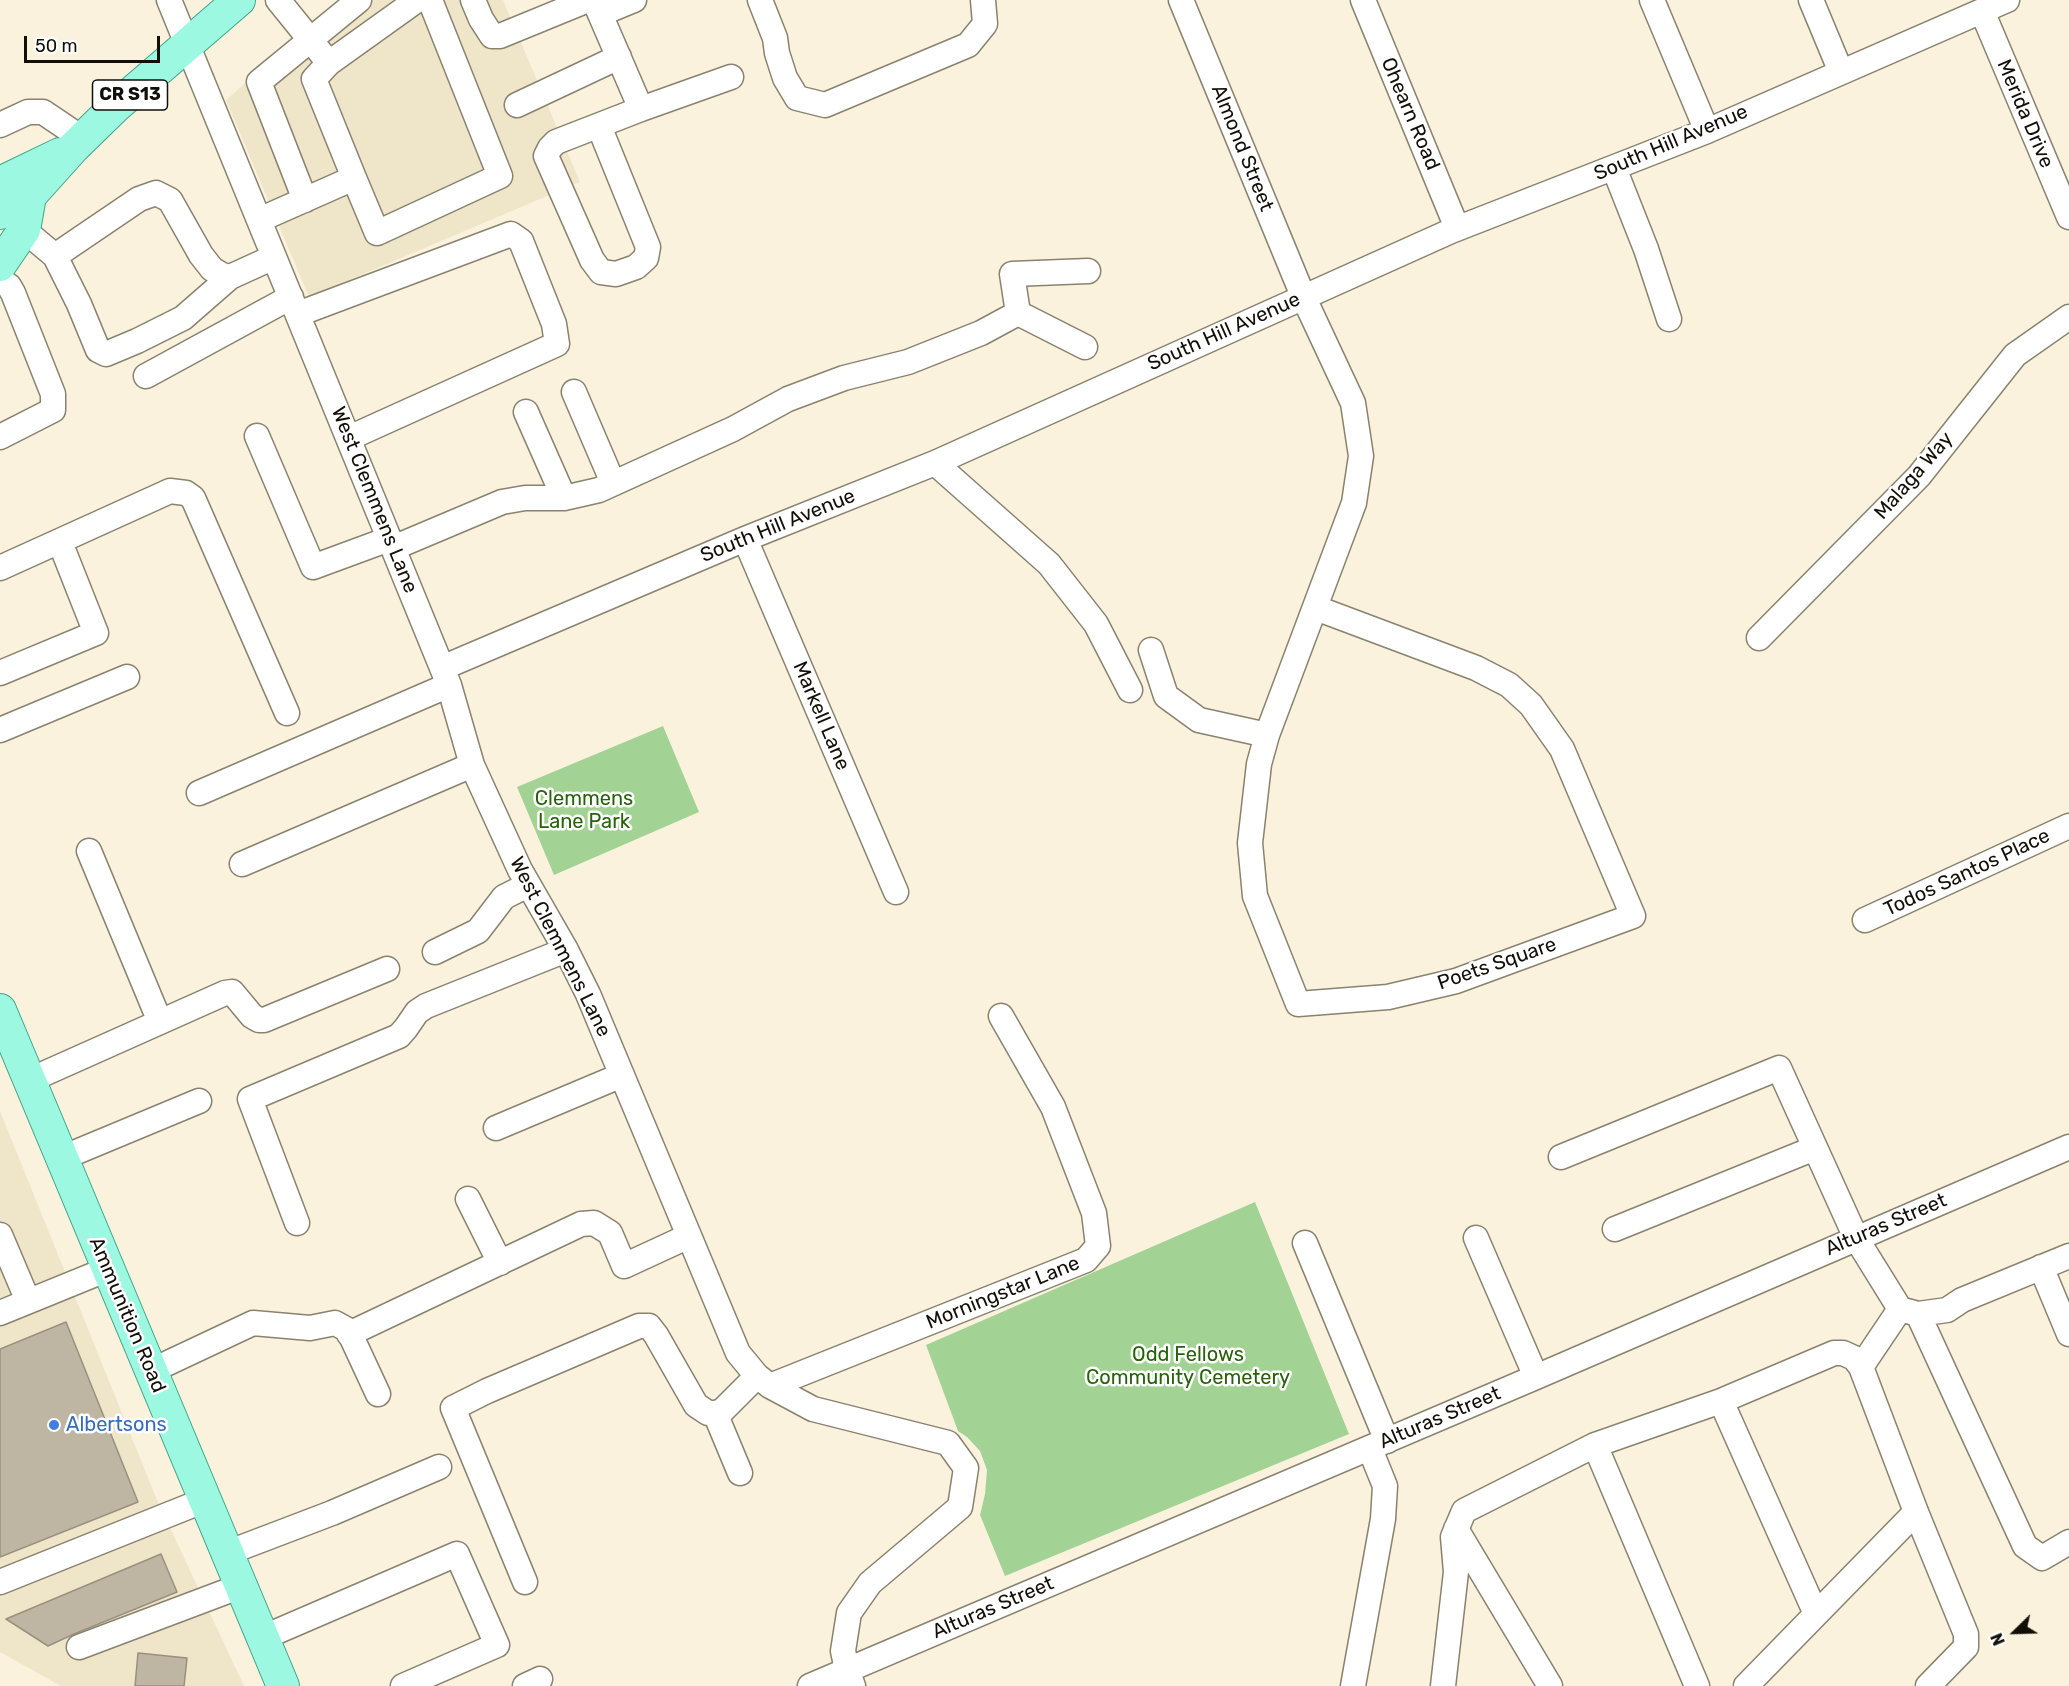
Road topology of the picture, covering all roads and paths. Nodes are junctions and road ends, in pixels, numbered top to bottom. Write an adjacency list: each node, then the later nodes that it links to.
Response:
1 (169, 0): 19 (street, West Clemmens Lane)
2 (240, 0): 19 (main road, CR S13)
3 (278, 0): 18 (street)
4 (359, 0): 18 (street)
5 (417, 0): 20 (street)
6 (430, 0): 31 (street)
7 (473, 0): 16 (street)
8 (634, 0): 16 (street)
9 (760, 0): 10 (street)
10 (983, 0)
11 (1181, 0): 44 (street, Almond Street)
12 (1363, 0): 37 (street, Ohearn Road)
13 (1652, 0): 28 (street)
14 (1811, 0): 22 (street)
15 (2007, 0): 17 (street, South Hill Avenue)
16 (594, 5): 21 (street)
17 (1982, 11): 22 (street, South Hill Avenue); 34 (street, Merida Drive)
18 (310, 39): 20 (street); 33 (street)
19 (188, 45): 29 (main road, CR S13); 35 (street, West Clemmens Lane)
20 (329, 63): 31 (street)
21 (621, 63): 24 (street); 25 (street)
22 (1841, 72): 28 (street, South Hill Avenue)
23 (732, 77): 25 (street)
24 (517, 105)
25 (641, 109): 27 (street)
26 (0, 125): 29 (street)
27 (599, 126): 27 (street)
28 (1707, 131): 30 (street, South Hill Avenue)
29 (78, 143): 32 (main road); 36 (main road, CR S13)
30 (1614, 168): 37 (street, South Hill Avenue); 48 (street)
31 (354, 178): 33 (street)
32 (0, 183)
33 (304, 200): 35 (street)
34 (2069, 217)
35 (259, 220): 39 (street, West Clemmens Lane)
36 (12, 221): 38 (street); 40 (main road, CR S13)
37 (1457, 228): 44 (street, South Hill Avenue)
38 (55, 256): 42 (street); 42 (street)
39 (274, 257): 42 (street); 45 (street, West Clemmens Lane)
40 (0, 265)
41 (1088, 271): 46 (street)
42 (230, 277)
43 (0, 280): 54 (street)
44 (1303, 296): 56 (street, South Hill Avenue); 63 (street, Poets Square)
45 (294, 306): 50 (street); 55 (street, West Clemmens Lane); 55 (street)
46 (1018, 314): 49 (street); 57 (street)
47 (2069, 317): 64 (street, Malaga Way)
48 (1669, 319)
49 (1085, 347)
50 (146, 376)
51 (573, 392): 57 (street)
52 (526, 412): 58 (street)
53 (257, 436): 61 (street)
54 (0, 437)
55 (349, 438): 61 (street, West Clemmens Lane)
56 (934, 463): 59 (street, South Hill Avenue); 69 (street)
57 (613, 483): 58 (street)
58 (564, 498): 61 (street)
59 (745, 539): 67 (street, South Hill Avenue); 79 (street, Markell Lane)
60 (60, 542): 62 (street); 66 (street); 70 (street)
61 (391, 543): 67 (street, West Clemmens Lane)
62 (0, 568)
63 (1316, 608): 72 (street, Poets Square); 72 (street, Poets Square)
64 (1759, 638)
65 (1151, 650): 72 (street)
66 (0, 673)
67 (446, 676): 73 (street, West Clemmens Lane); 74 (street, South Hill Avenue)
68 (127, 677): 71 (street)
69 (1130, 690)
70 (287, 712)
71 (0, 730)
72 (1267, 735)
73 (472, 765): 77 (street); 78 (street, West Clemmens Lane)
74 (199, 793)
75 (2069, 826): 80 (street, Todos Santos Place)
76 (89, 851): 86 (street)
77 (242, 864)
78 (528, 885): 81 (street, West Clemmens Lane); 82 (street)
79 (897, 892)
80 (1865, 920)
81 (566, 950): 87 (street, West Clemmens Lane); 96 (street)
82 (435, 952)
83 (387, 969): 86 (street)
84 (0, 1010): 88 (main road, Ammunition Road)
85 (1001, 1016): 115 (street, Morningstar Lane)
86 (160, 1022): 88 (street)
87 (622, 1075): 90 (street); 99 (street, West Clemmens Lane)
88 (30, 1080): 94 (main road, Ammunition Road)
89 (198, 1101): 94 (street)
90 (496, 1128)
91 (2069, 1147): 101 (street, Alturas Street)
92 (1815, 1148): 93 (street); 97 (street); 101 (street)
93 (1561, 1157)
94 (62, 1158): 106 (main road, Ammunition Road)
95 (468, 1198): 104 (street)
96 (297, 1223)
97 (1615, 1229)
98 (0, 1235): 107 (street)
99 (689, 1236): 104 (street); 115 (street, West Clemmens Lane)
100 (1476, 1238): 114 (street)
101 (1856, 1238): 108 (street); 114 (street, Alturas Street)
102 (1305, 1243): 119 (street)
103 (2069, 1256): 105 (street)
104 (500, 1263): 110 (street)
105 (2041, 1266): 108 (street); 111 (street)
106 (108, 1269): 107 (street); 113 (main road, Ammunition Road)
107 (28, 1301): 109 (street)
108 (1909, 1312): 112 (street); 126 (street)
109 (0, 1313)
110 (350, 1334): 113 (street); 116 (street)
111 (2069, 1334)
112 (1861, 1367): 117 (street); 124 (street)
113 (151, 1371): 123 (main road, Ammunition Road)
114 (1536, 1377): 119 (street, Alturas Street)
115 (763, 1381): 118 (street); 134 (street, West Clemmens Lane)
116 (378, 1394)
117 (1721, 1401): 120 (street); 131 (street)
118 (715, 1413): 122 (street); 129 (street)
119 (1378, 1445): 134 (street, Alturas Street); 138 (street)
120 (1595, 1445): 125 (street); 141 (street)
121 (439, 1467): 127 (street)
122 (740, 1473)
123 (205, 1500): 127 (main road, Ammunition Road); 128 (street)
124 (1916, 1512): 131 (street); 143 (street)
125 (1456, 1529): 139 (street); 140 (street)
126 (2069, 1542)
127 (227, 1553): 130 (main road, Ammunition Road)
128 (0, 1582)
129 (525, 1582)
130 (241, 1586): 132 (main road, Ammunition Road); 133 (street)
131 (1816, 1614): 142 (street)
132 (262, 1638): 135 (main road, Ammunition Road); 136 (street)
133 (79, 1647)
134 (850, 1678): 137 (street, Alturas Street)
135 (283, 1686)
136 (403, 1686)
137 (810, 1686)
138 (1353, 1686)
139 (1443, 1686)
140 (1550, 1686)
141 (1697, 1686)
142 (1746, 1686)
143 (1928, 1686)

